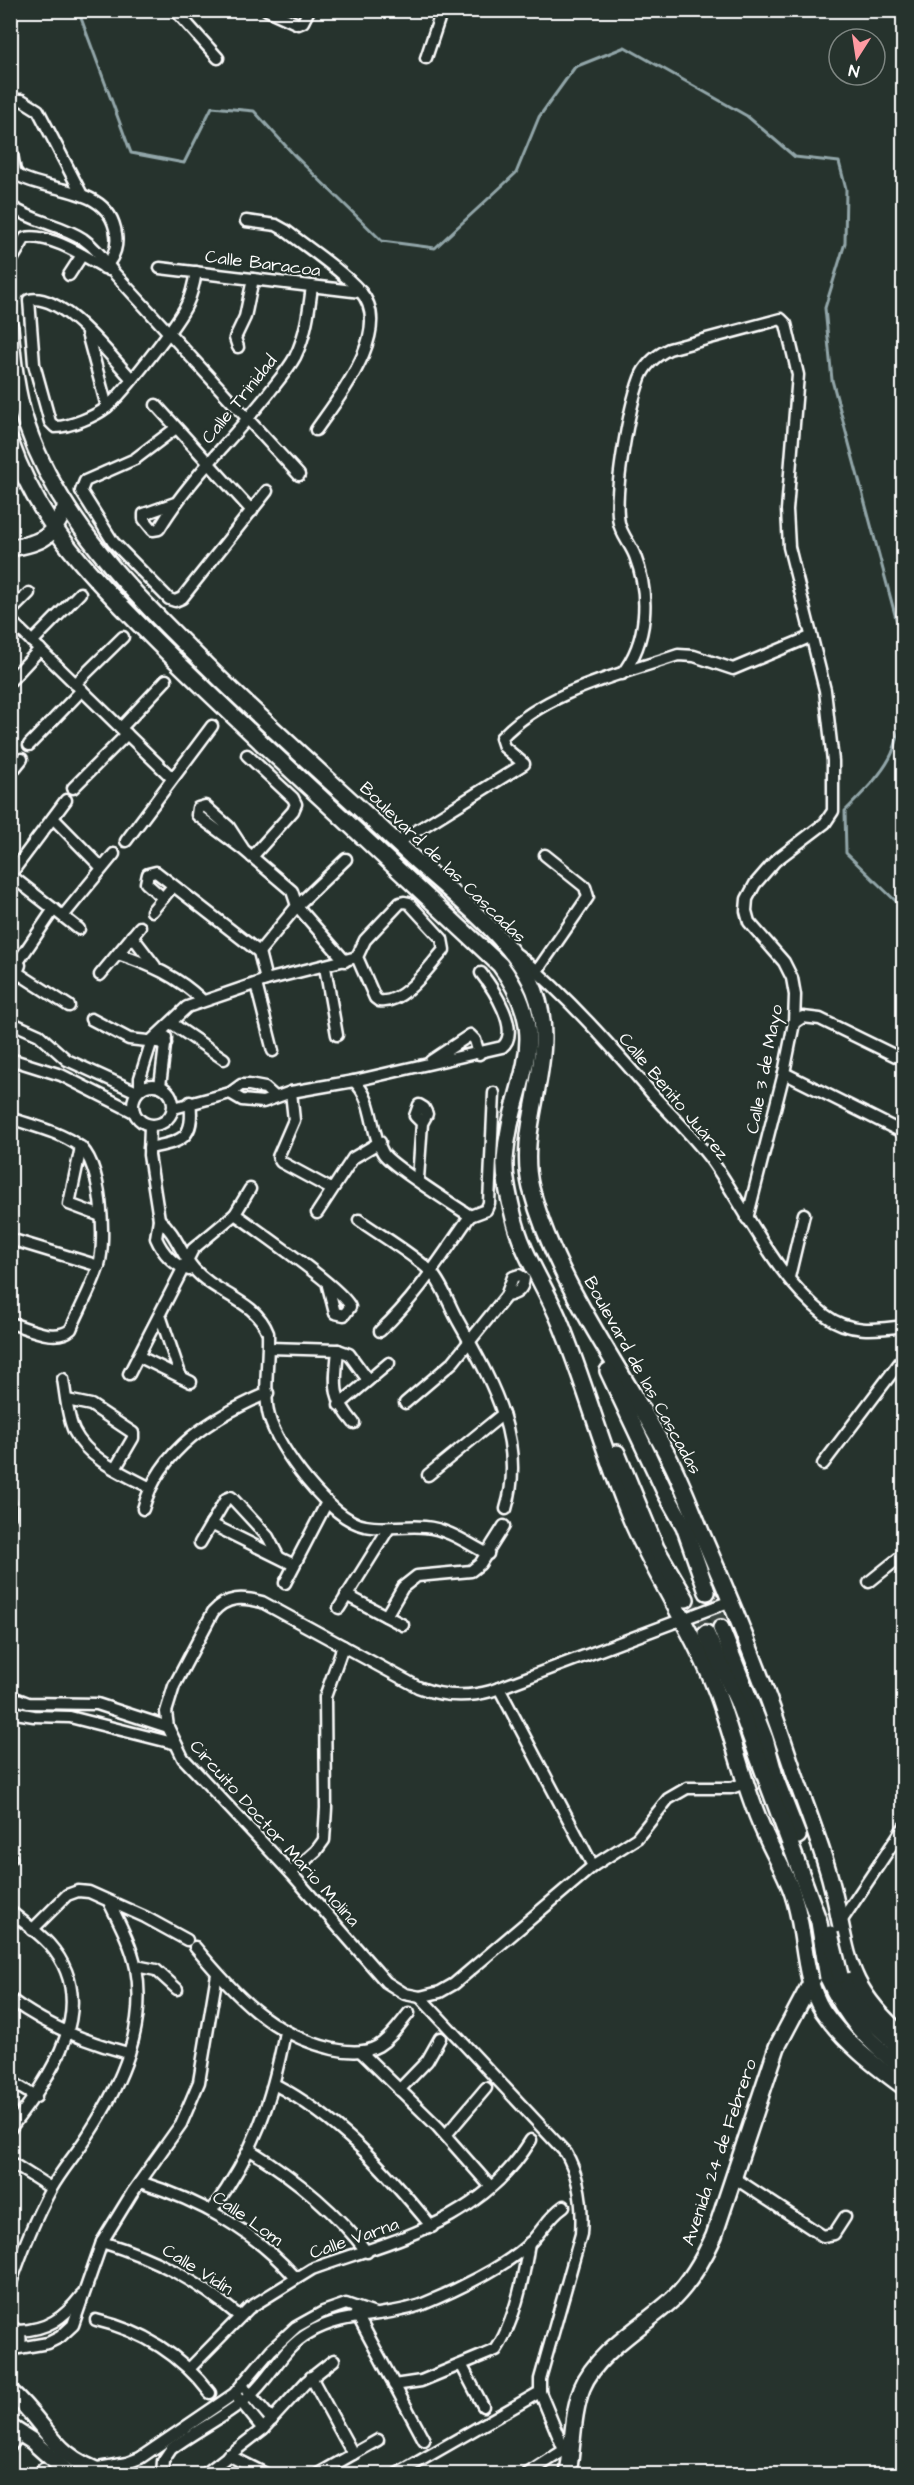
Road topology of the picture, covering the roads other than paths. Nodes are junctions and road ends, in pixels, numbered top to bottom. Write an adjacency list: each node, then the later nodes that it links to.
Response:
1 (175, 10): 5 (street)
2 (267, 10): 4 (street)
3 (442, 10): 6 (street)
4 (308, 12)
5 (218, 58)
6 (426, 58)
7 (10, 100): 9 (street)
8 (10, 142): 9 (street)
9 (81, 193): 17 (street)
10 (10, 206): 11 (street)
11 (25, 216): 13 (street); 17 (street)
12 (246, 220): 18 (street)
13 (25, 238): 14 (street); 15 (street)
14 (82, 255): 17 (street); 20 (street)
15 (10, 263)
16 (160, 268): 19 (street, Calle Baracoa)
17 (109, 269): 27 (street)
18 (336, 271): 23 (street); 24 (street)
19 (196, 272): 21 (street, Calle Baracoa); 27 (street)
20 (69, 275)
21 (253, 279): 22 (street, Calle Baracoa); 28 (street)
22 (312, 286): 23 (street, Calle Baracoa); 32 (street, Calle Trinidad)
23 (331, 288): 24 (street, Calle Baracoa)
24 (361, 292): 34 (street)
25 (10, 327): 38 (main road, Boulevard de las Cascadas)
26 (86, 330): 29 (street); 31 (street); 31 (street)
27 (168, 332): 29 (street); 32 (street)
28 (238, 347)
29 (131, 378): 31 (street)
30 (156, 405): 33 (street)
31 (107, 407)
32 (248, 419): 36 (street, Calle Trinidad); 39 (street)
33 (176, 428): 36 (street); 43 (street)
34 (316, 430)
35 (10, 441): 37 (main road, Boulevard de las Cascadas)
36 (208, 463): 41 (street, Calle Trinidad); 43 (street)
37 (16, 475): 38 (main road); 44 (main road, Boulevard de las Cascadas)
38 (48, 475): 42 (main road, Boulevard de las Cascadas)
39 (299, 475)
40 (267, 491): 43 (street)
41 (175, 503)
42 (66, 506): 44 (main road); 54 (main road, Boulevard de las Cascadas)
43 (252, 511)
44 (54, 529): 45 (main road); 47 (main road, Boulevard de las Cascadas)
45 (35, 544): 46 (main road); 47 (main road)
46 (10, 548)
47 (73, 554): 56 (main road, Boulevard de las Cascadas)
48 (29, 593): 50 (street)
49 (80, 593): 55 (street)
50 (10, 612)
51 (10, 620): 55 (street)
52 (123, 637): 60 (street)
53 (810, 638): 57 (street); 57 (street); 105 (street, Calle 3 de Mayo)
54 (183, 642): 56 (main road); 72 (main road, Boulevard de las Cascadas)
55 (36, 645): 59 (street); 60 (street)
56 (168, 654): 166 (main road, Boulevard de las Cascadas)
57 (622, 674): 72 (street)
58 (166, 680): 62 (street)
59 (10, 681)
60 (79, 687): 62 (street); 63 (street)
61 (212, 726): 67 (street)
62 (124, 731): 67 (street); 68 (street)
63 (29, 745)
64 (247, 754): 73 (street)
65 (22, 759): 66 (street)
66 (10, 774)
67 (172, 778): 71 (street)
68 (73, 788)
69 (66, 800): 70 (street)
70 (53, 818): 77 (street); 78 (street)
71 (126, 841)
72 (397, 843): 87 (main road, Boulevard de las Cascadas)
73 (248, 853): 73 (street); 81 (street)
74 (114, 854): 77 (street)
75 (545, 855): 96 (street)
76 (346, 859): 81 (street)
77 (102, 868): 84 (street)
78 (10, 875): 82 (street)
79 (174, 886): 80 (street); 80 (street); 89 (street)
80 (163, 898): 83 (street)
81 (297, 906): 89 (street); 92 (street)
82 (54, 909): 84 (street); 95 (street)
83 (152, 911)
84 (63, 916): 86 (street)
85 (140, 927): 88 (street)
86 (79, 928)
87 (495, 935): 96 (street, Calle Benito Juárez); 158 (main road, Boulevard de las Cascadas)
88 (132, 936): 90 (street); 93 (street)
89 (259, 952): 99 (street)
90 (118, 954): 93 (street); 98 (street)
91 (357, 957): 91 (street); 92 (street)
92 (345, 961): 94 (street)
93 (155, 966): 101 (street)
94 (325, 966): 99 (street); 107 (street)
95 (13, 968): 100 (street); 102 (street)
96 (537, 971): 146 (street, Calle Benito Juárez)
97 (481, 973): 111 (street)
98 (100, 975)
99 (261, 982): 101 (street); 110 (street)
100 (10, 988)
101 (202, 1000): 106 (street)
102 (69, 1006)
103 (90, 1019): 108 (street)
104 (10, 1022): 114 (street)
105 (794, 1023): 115 (street); 117 (street, Calle 3 de Mayo)
106 (168, 1025): 108 (street); 109 (street); 113 (street)
107 (337, 1035)
108 (152, 1040): 109 (street); 121 (street)
109 (166, 1043): 120 (street)
110 (273, 1051)
111 (479, 1054): 116 (street); 116 (street)
112 (10, 1059): 118 (street)
113 (224, 1059)
114 (67, 1060): 118 (street); 121 (street)
115 (903, 1060)
116 (427, 1064): 119 (street)
117 (784, 1073): 132 (street); 146 (street, Calle 3 de Mayo)
118 (61, 1075): 128 (street)
119 (354, 1081): 122 (street); 133 (street)
120 (160, 1086): 121 (street); 127 (street)
121 (139, 1091): 128 (street)
122 (291, 1092): 125 (street); 138 (street)
123 (230, 1093): 125 (street); 125 (street); 126 (street)
124 (494, 1093): 143 (street)
125 (274, 1096)
126 (190, 1102): 127 (street); 135 (street)
127 (174, 1108): 131 (street)
128 (134, 1112): 131 (street)
129 (10, 1118): 134 (street)
130 (422, 1123): 136 (street)
131 (150, 1126): 135 (street)
132 (903, 1133)
133 (380, 1142): 136 (street); 138 (street)
134 (81, 1147): 142 (street); 142 (street)
135 (148, 1148): 144 (street)
136 (418, 1179): 143 (street)
137 (250, 1189): 140 (street)
138 (331, 1189): 139 (street)
139 (317, 1213)
140 (235, 1214): 148 (street); 152 (street)
141 (804, 1214): 151 (street)
142 (100, 1216): 149 (street)
143 (470, 1216): 150 (street)
144 (159, 1219): 148 (street); 148 (street)
145 (359, 1220): 150 (street)
146 (747, 1220): 151 (street, Calle Benito Juárez)
147 (10, 1239): 149 (street)
148 (185, 1264): 154 (street); 160 (street)
149 (99, 1266): 155 (street)
150 (431, 1272): 157 (street); 159 (street)
151 (789, 1277): 156 (street, Calle Benito Juárez)
152 (328, 1286)
153 (506, 1296): 159 (street)
154 (160, 1315): 162 (street); 162 (street)
155 (10, 1323)
156 (903, 1326)
157 (380, 1331)
158 (593, 1332): 194 (main road); 197 (main road, Boulevard de las Cascadas)
159 (469, 1341): 171 (street); 173 (street)
160 (269, 1348): 161 (street); 169 (street)
161 (338, 1350): 168 (street); 172 (street)
162 (140, 1357): 165 (street)
163 (903, 1357): 175 (street)
164 (389, 1363): 168 (street)
165 (129, 1374)
166 (582, 1377): 196 (main road); 200 (main road, Boulevard de las Cascadas)
167 (63, 1379): 170 (street)
168 (368, 1380): 172 (street)
169 (268, 1393): 178 (street); 180 (street)
170 (67, 1400): 176 (street); 176 (street)
171 (405, 1403)
172 (339, 1405): 174 (street)
173 (503, 1414): 177 (street); 182 (street)
174 (354, 1423)
175 (823, 1464)
176 (115, 1469): 178 (street)
177 (428, 1474)
178 (149, 1487): 181 (street)
179 (10, 1502): 183 (street)
180 (327, 1503): 186 (street); 191 (street)
181 (142, 1509)
182 (506, 1509)
183 (10, 1516)
184 (212, 1524): 187 (street); 190 (street); 190 (street)
185 (504, 1526): 188 (street)
186 (389, 1528): 188 (street); 195 (street)
187 (200, 1543)
188 (488, 1554): 199 (street)
189 (903, 1554): 192 (street)
190 (278, 1556): 191 (street)
191 (294, 1565): 193 (street)
192 (868, 1582)
193 (285, 1583)
194 (706, 1592)
195 (346, 1595): 198 (street); 199 (street)
196 (686, 1599)
197 (731, 1601): 200 (street, Circuito Doctor Mario Molina); 218 (main road, Boulevard de las Cascadas)
198 (339, 1608)
199 (386, 1616): 201 (street)
200 (681, 1618): 205 (street, Circuito Doctor Mario Molina); 212 (main road, Boulevard de las Cascadas)
201 (403, 1625)
202 (721, 1628): 218 (main road)
203 (705, 1633): 218 (main road)
204 (343, 1646): 205 (street, Circuito Doctor Mario Molina); 209 (street, Circuito Doctor Mario Molina); 215 (street)
205 (499, 1688): 214 (street)
206 (10, 1696): 208 (street)
207 (10, 1712): 210 (street)
208 (139, 1718): 209 (street); 210 (street)
209 (168, 1727): 211 (street, Circuito Doctor Mario Molina)
210 (134, 1731): 211 (street)
211 (173, 1743): 215 (street, Circuito Doctor Mario Molina)
212 (745, 1783): 214 (street); 223 (main road, Boulevard de las Cascadas)
213 (903, 1827): 218 (street, Avenida 24 de Febrero)
214 (593, 1866): 225 (street)
215 (291, 1873): 225 (street, Circuito Doctor Mario Molina)
216 (110, 1904): 219 (street); 220 (street); 221 (street)
217 (10, 1911): 219 (street)
218 (829, 1921): 222 (main road, bridge); 223 (main road, Avenida 24 de Febrero); 230 (main road)
219 (32, 1930): 229 (street)
220 (136, 1966): 224 (street); 234 (street)
221 (218, 1974): 228 (street); 248 (street)
222 (834, 1976): 233 (main road); 235 (main road)
223 (811, 1982): 238 (main road, Boulevard de las Cascadas); 247 (main road, Avenida 24 de Febrero)
224 (177, 1989)
225 (420, 1997): 275 (street)
226 (10, 1999): 229 (street)
227 (409, 2013): 232 (street)
228 (285, 2032): 232 (street); 237 (street)
229 (67, 2033): 234 (street); 241 (street)
230 (903, 2037)
231 (440, 2038): 240 (street)
232 (361, 2052): 240 (street)
233 (903, 2052)
234 (128, 2053): 250 (street)
235 (903, 2069)
236 (10, 2081): 241 (street)
237 (274, 2084): 245 (street); 254 (street)
238 (903, 2087)
239 (486, 2088): 243 (street)
240 (399, 2090): 243 (street)
241 (36, 2097): 242 (street)
242 (10, 2129)
243 (446, 2135): 249 (street)
244 (531, 2140): 249 (street, Calle Varna)
245 (250, 2150): 252 (street); 257 (street)
246 (10, 2162): 250 (street)
247 (733, 2177): 253 (street); 287 (main road, Avenida 24 de Febrero)
248 (140, 2182): 252 (street, Calle Lom); 255 (street)
249 (490, 2186): 254 (street, Calle Varna)
250 (51, 2188): 259 (street)
251 (564, 2206): 256 (street)
252 (212, 2210): 258 (street, Calle Lom)
253 (845, 2217)
254 (432, 2227): 257 (street, Calle Varna)
255 (102, 2242): 260 (street); 264 (street, Calle Vidin)
256 (529, 2243): 263 (street); 271 (street)
257 (367, 2252): 258 (street, Calle Varna)
258 (296, 2278): 264 (street, Calle Varna)
259 (10, 2286)
260 (81, 2295): 268 (street); 269 (street)
261 (352, 2305): 262 (street); 263 (street); 265 (street)
262 (323, 2312): 267 (street); 277 (street)
263 (376, 2315): 265 (street)
264 (239, 2316): 272 (street, Calle Varna)
265 (358, 2317): 267 (street); 274 (street)
266 (96, 2320): 272 (street)
267 (328, 2324): 277 (street)
268 (14, 2328): 269 (street)
269 (14, 2353)
270 (334, 2360): 273 (street)
271 (462, 2366): 274 (street); 280 (street)
272 (189, 2369): 276 (street)
273 (311, 2377): 282 (street); 288 (street)
274 (394, 2385): 286 (street)
275 (540, 2392): 287 (street); 297 (street)
276 (210, 2393)
277 (250, 2394): 279 (street); 279 (street); 282 (street)
278 (14, 2395): 281 (main road); 290 (main road)
279 (240, 2402): 283 (street); 290 (street); 294 (street)
280 (483, 2406)
281 (10, 2419)
282 (272, 2420): 283 (street)
283 (264, 2429): 289 (street)
284 (13, 2437): 292 (main road)
285 (378, 2440): 288 (street)
286 (424, 2440)
287 (568, 2448): 298 (street); 299 (main road, Avenida 24 de Febrero)
288 (353, 2454): 296 (street)
289 (228, 2455): 291 (street); 295 (street)
290 (88, 2469): 293 (main road)
291 (205, 2474)
292 (69, 2475)
293 (107, 2475)
294 (162, 2475)
295 (266, 2475)
296 (318, 2475)
297 (397, 2475)
298 (526, 2475)
299 (568, 2475)

